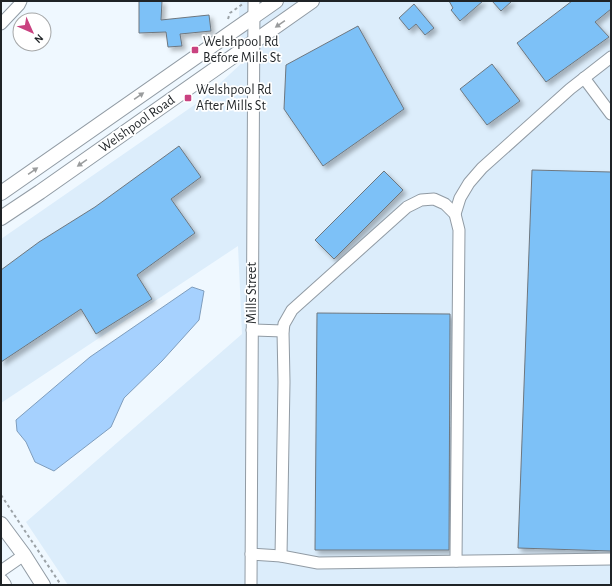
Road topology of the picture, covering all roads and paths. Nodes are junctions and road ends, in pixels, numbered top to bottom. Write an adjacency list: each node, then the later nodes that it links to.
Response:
1 (21, 1): 6 (street)
2 (254, 1): 5 (street, Mills Street)
3 (276, 1): 5 (main road, Welshpool Road)
4 (312, 1): 7 (main road, Welshpool Road, one-way to 7)
5 (254, 16): 7 (street, Mills Street); 11 (main road, Welshpool Road, one-way to 5)
6 (1, 24)
7 (254, 42): 13 (main road, Welshpool Road, one-way to 13); 14 (street, Mills Street)
8 (611, 57): 9 (street)
9 (584, 78): 10 (street); 12 (street)
10 (611, 114)
11 (1, 193)
12 (455, 214): 15 (street); 22 (street)
13 (1, 218)
14 (252, 330): 15 (street); 18 (street, Mills Street)
15 (283, 331): 20 (street)
16 (1, 495): 27 (path)
17 (1, 524): 19 (main road)
18 (251, 554): 20 (street); 28 (street, Mills Street)
19 (24, 555): 23 (street); 26 (main road)
20 (281, 556): 22 (street)
21 (611, 559): 22 (street)
22 (456, 561)
23 (1, 571)
24 (1, 581): 25 (main road)
25 (4, 585)
26 (43, 585)
27 (61, 585)
28 (251, 585)

